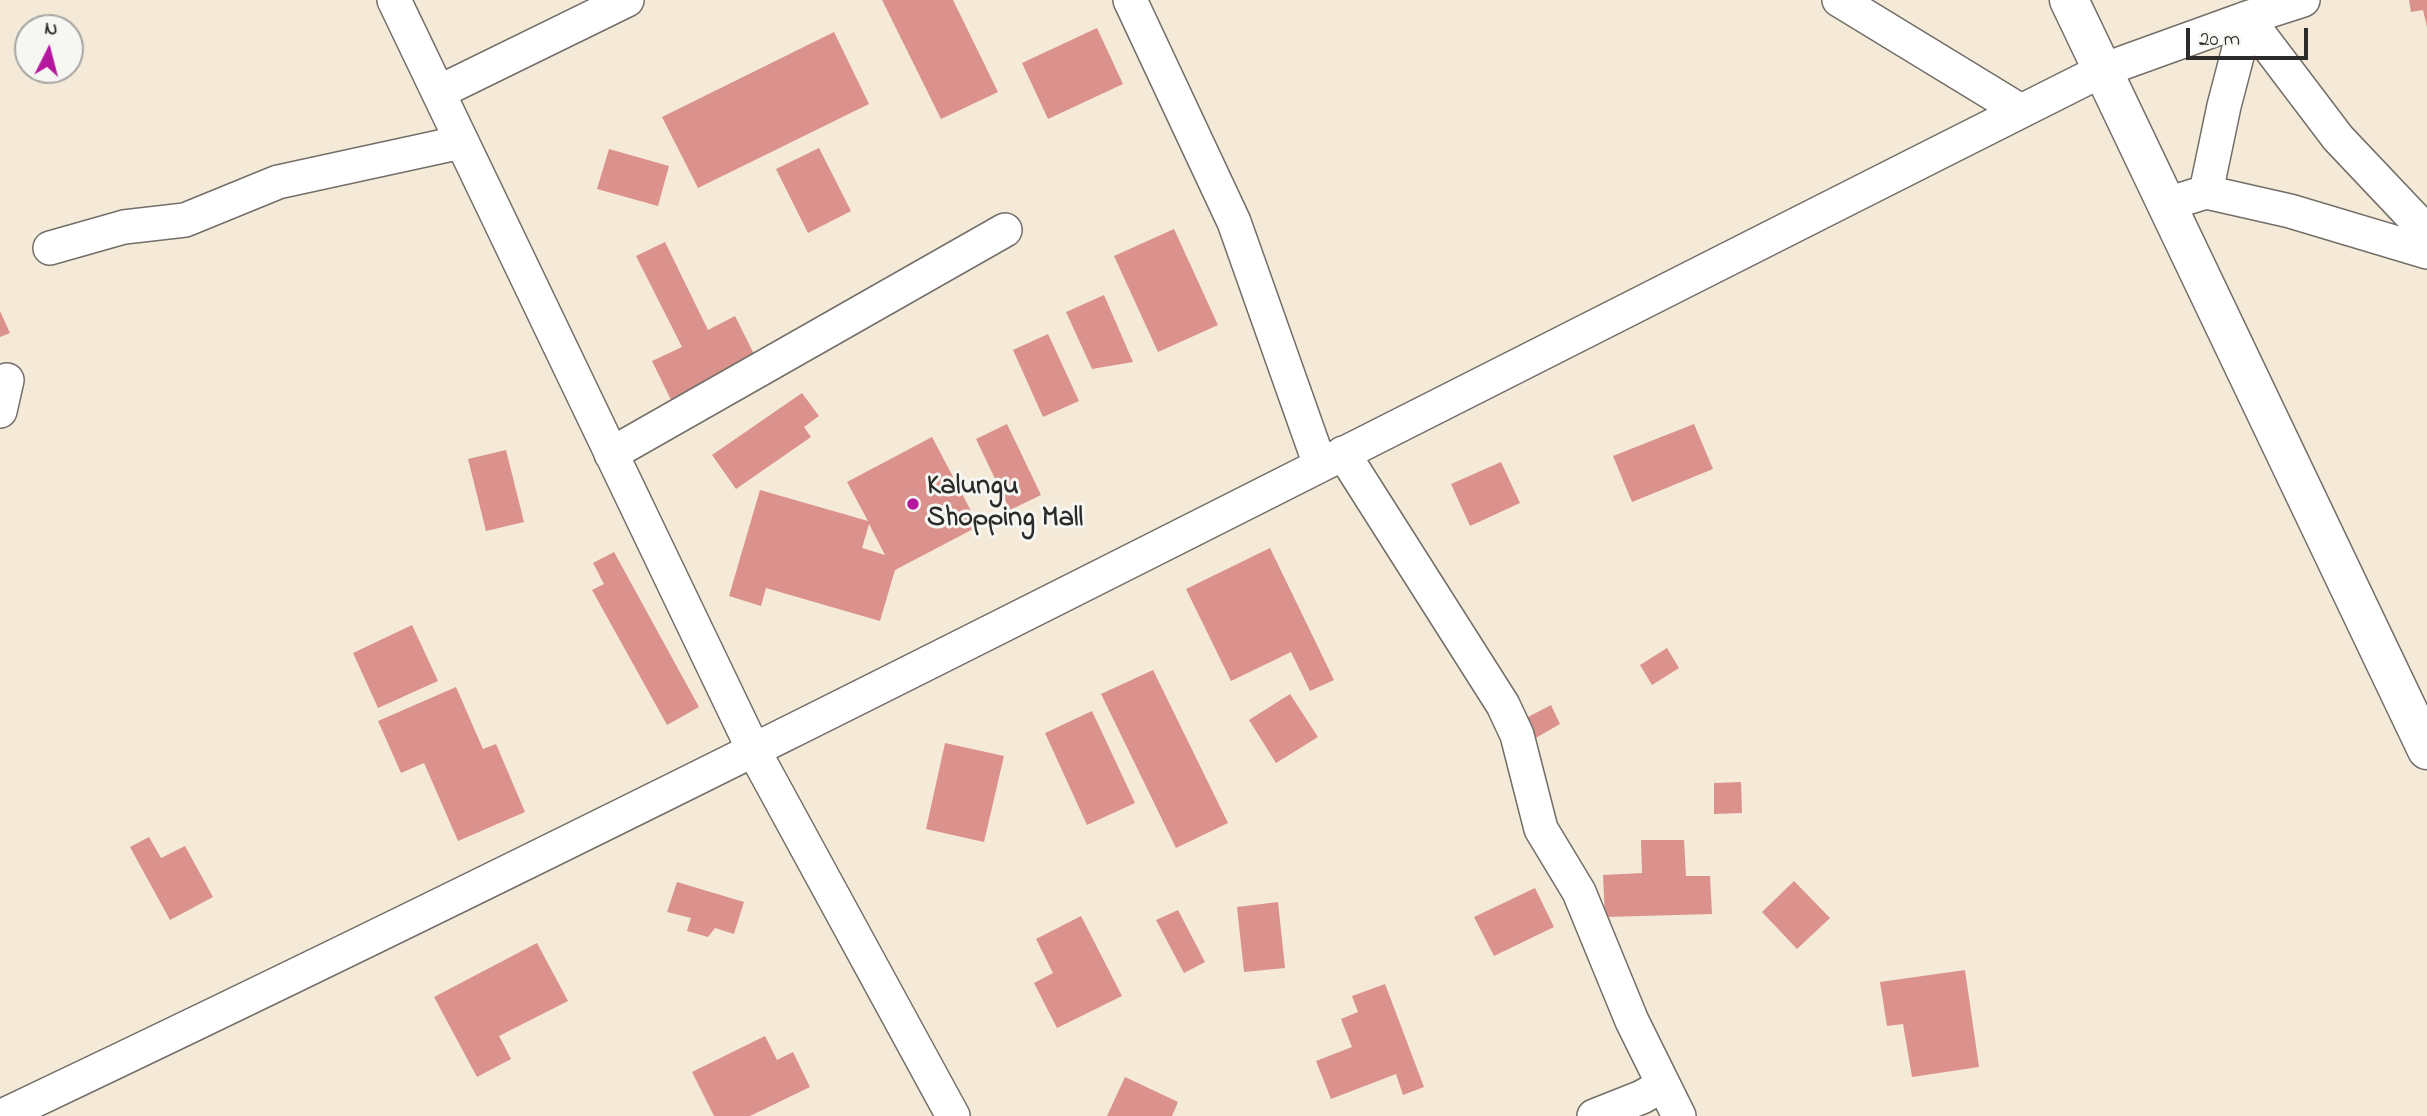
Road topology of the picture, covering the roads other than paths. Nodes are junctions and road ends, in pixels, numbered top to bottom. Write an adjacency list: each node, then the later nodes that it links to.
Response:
1 (394, 0): 9 (street)
2 (627, 0): 9 (street)
3 (1130, 0): 19 (street)
4 (1839, 0): 10 (street)
5 (2069, 0): 8 (street)
6 (2303, 0): 7 (street)
7 (2246, 18): 8 (street); 12 (street); 15 (street)
8 (2103, 70): 10 (street); 13 (street)
9 (439, 92): 11 (street)
10 (2021, 111): 19 (street)
11 (462, 142): 16 (street); 18 (street)
12 (2206, 192): 13 (street); 17 (street)
13 (2167, 204): 20 (street)
14 (1005, 230): 18 (street)
15 (2427, 232)
16 (50, 248)
17 (2427, 252)
18 (611, 454): 21 (street)
19 (1332, 459): 21 (street); 22 (street)
20 (2427, 750)
21 (754, 751): 23 (street); 24 (street)
22 (1662, 1085): 25 (street); 26 (street)
23 (2, 1116)
24 (953, 1116)
25 (1594, 1116)
26 (1679, 1116)

